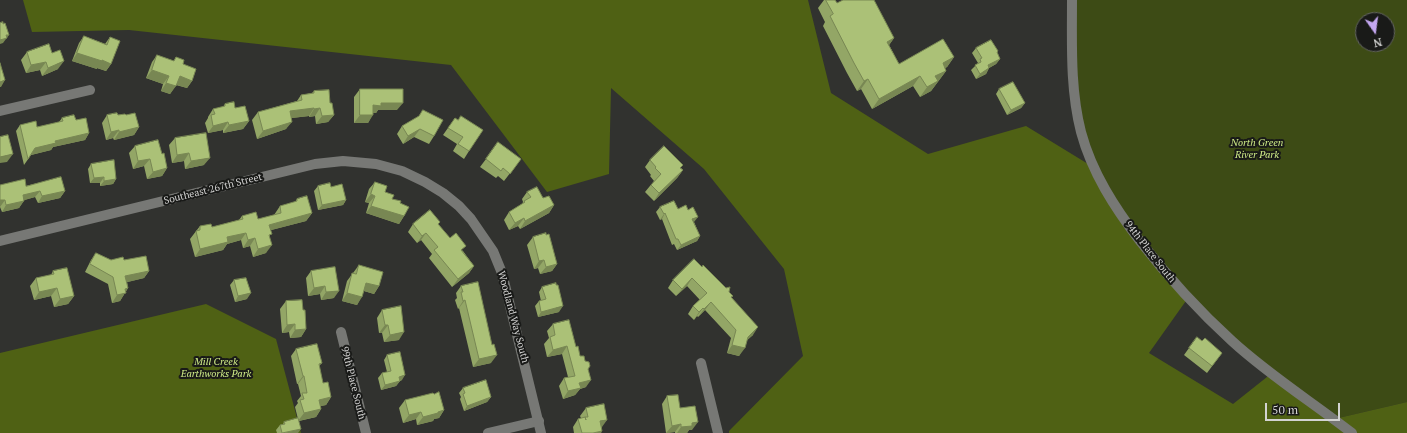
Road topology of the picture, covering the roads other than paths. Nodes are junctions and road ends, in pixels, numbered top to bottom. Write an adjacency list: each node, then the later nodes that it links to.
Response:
1 (1072, 0): 13 (street, 94th Place South)
2 (90, 90): 3 (street)
3 (0, 111)
4 (425, 182): 5 (street, Southeast 267th Street); 8 (street, Woodland Way South)
5 (0, 241)
6 (341, 332): 9 (street, 99th Place South)
7 (701, 363): 12 (street)
8 (539, 420): 10 (street); 11 (street, Woodland Way South)
9 (366, 433)
10 (488, 433)
11 (541, 433)
12 (718, 433)
13 (1352, 433)

